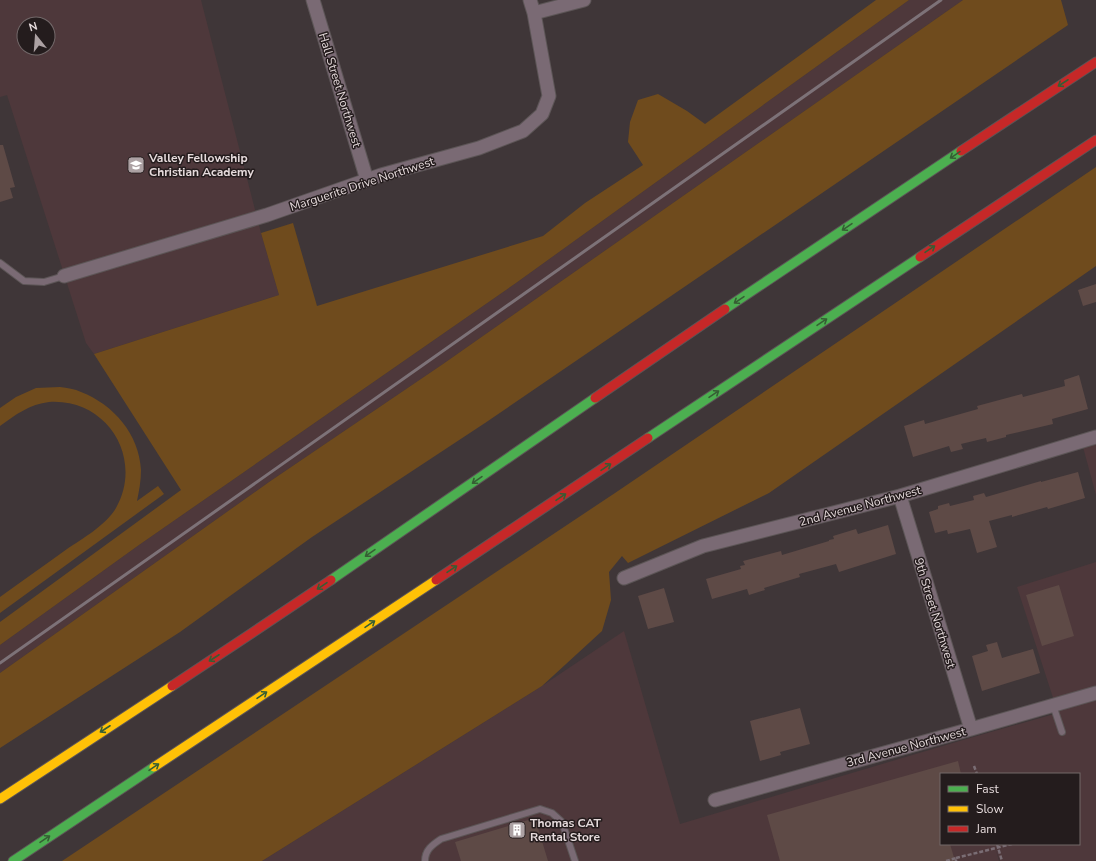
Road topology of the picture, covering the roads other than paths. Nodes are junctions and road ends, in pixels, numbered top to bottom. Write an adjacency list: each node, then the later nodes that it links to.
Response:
1 (313, 0): 7 (street, Hall Street Northwest)
2 (530, 0): 4 (street, Marguerite Drive Northwest)
3 (584, 0): 4 (street)
4 (534, 14): 7 (street, Marguerite Drive Northwest)
5 (1096, 62): 17 (highway, one-way to 17)
6 (1096, 140): 19 (highway, one-way to 6)
7 (367, 180): 9 (street, Marguerite Drive Northwest)
8 (0, 263): 9 (lane)
9 (64, 276)
10 (1096, 437): 11 (street, 2nd Avenue Northwest)
11 (900, 496): 12 (street, 2nd Avenue Northwest); 15 (street, 9th Street Northwest)
12 (624, 578)
13 (1096, 693): 14 (street, 3rd Avenue Northwest)
14 (1053, 705): 15 (street, 3rd Avenue Northwest); 16 (lane)
15 (970, 729): 18 (street, 3rd Avenue Northwest)
16 (1062, 732)
17 (0, 799)
18 (715, 800)
19 (13, 861)
20 (425, 861): 21 (lane)
21 (575, 861)

